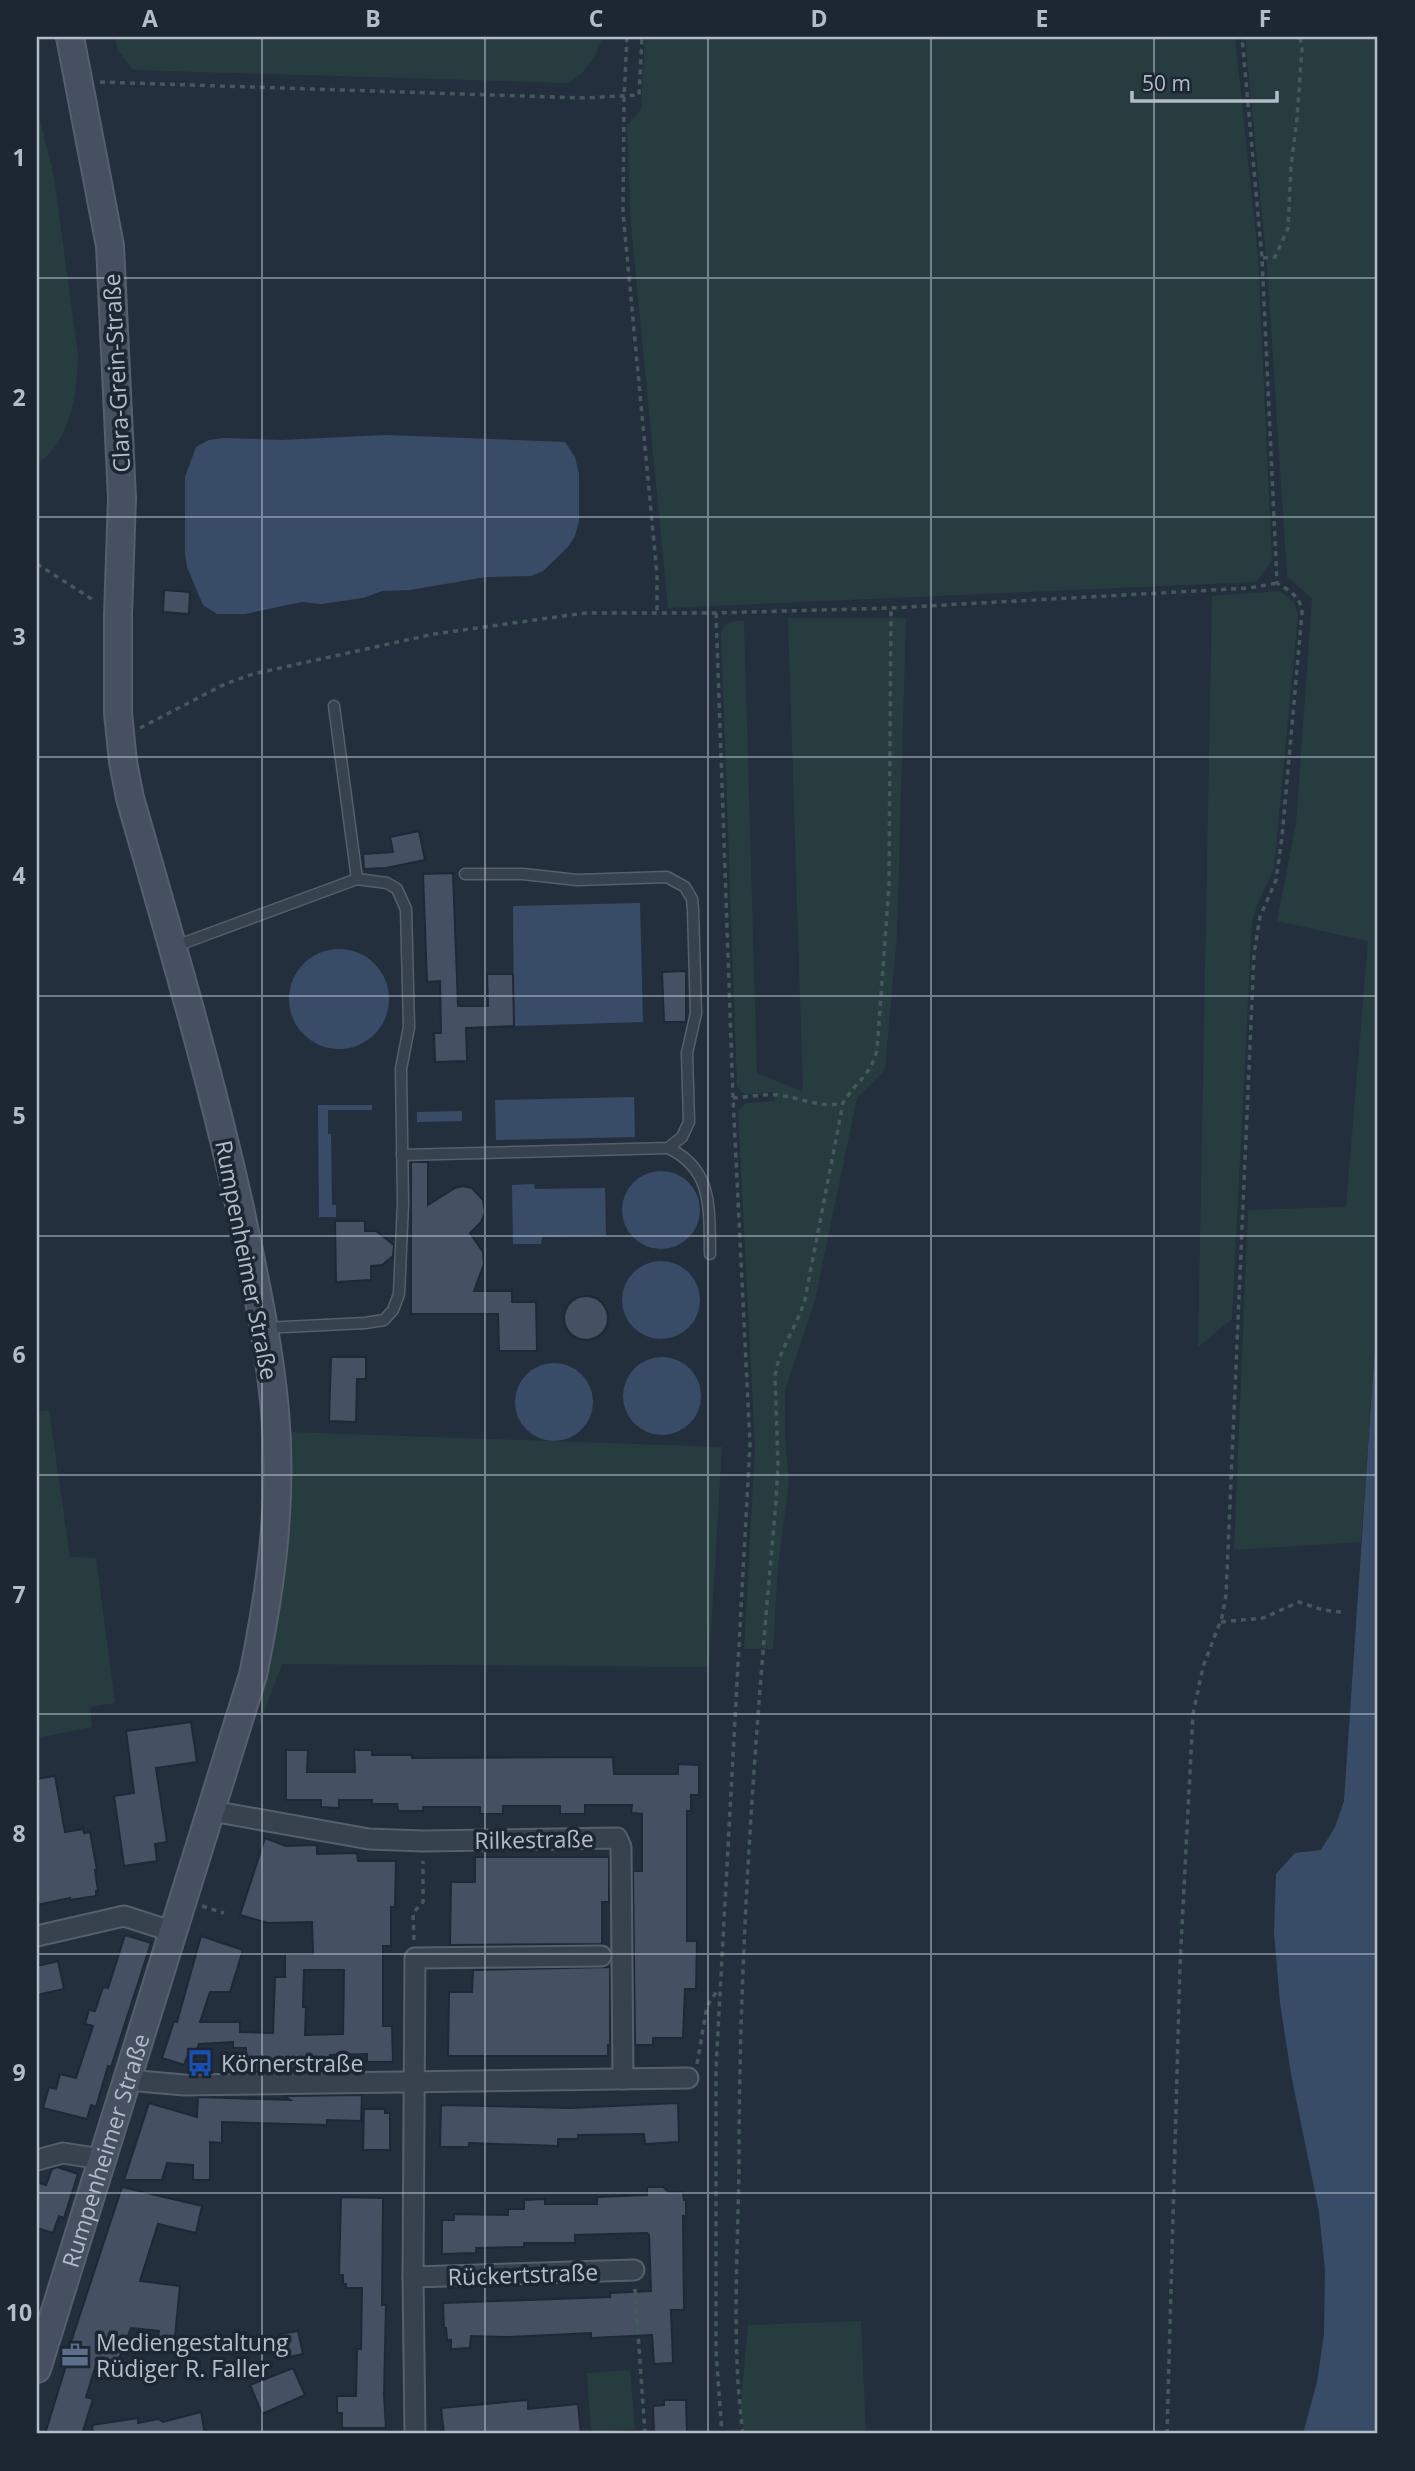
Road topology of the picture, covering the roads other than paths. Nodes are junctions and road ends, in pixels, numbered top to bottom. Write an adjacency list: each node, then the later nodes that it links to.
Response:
1 (70, 37): 3 (street, Clara-Grein-Straße)
2 (334, 706): 5 (lane)
3 (119, 725): 6 (street, Rumpenheimer Straße)
4 (465, 874): 7 (lane)
5 (357, 879): 6 (lane); 8 (lane)
6 (172, 948): 10 (street, Rumpenheimer Straße)
7 (668, 1148): 8 (lane); 9 (lane)
8 (402, 1155): 10 (lane)
9 (710, 1254)
10 (263, 1328): 11 (street, Rumpenheimer Straße)
11 (212, 1811): 12 (street, Rumpenheimer Straße); 16 (street, Rilkestraße)
12 (174, 1932): 13 (street); 17 (street, Rumpenheimer Straße)
13 (37, 1936)
14 (601, 1956): 18 (street)
15 (688, 2078): 16 (street)
16 (623, 2079): 18 (street)
17 (128, 2080): 18 (street); 19 (street, Rumpenheimer Straße)
18 (414, 2081): 22 (street)
19 (101, 2159): 20 (street); 23 (street, Rumpenheimer Straße)
20 (37, 2160)
21 (634, 2270): 22 (street, Rückertstraße)
22 (413, 2277): 24 (street)
23 (37, 2369)
24 (415, 2434)

